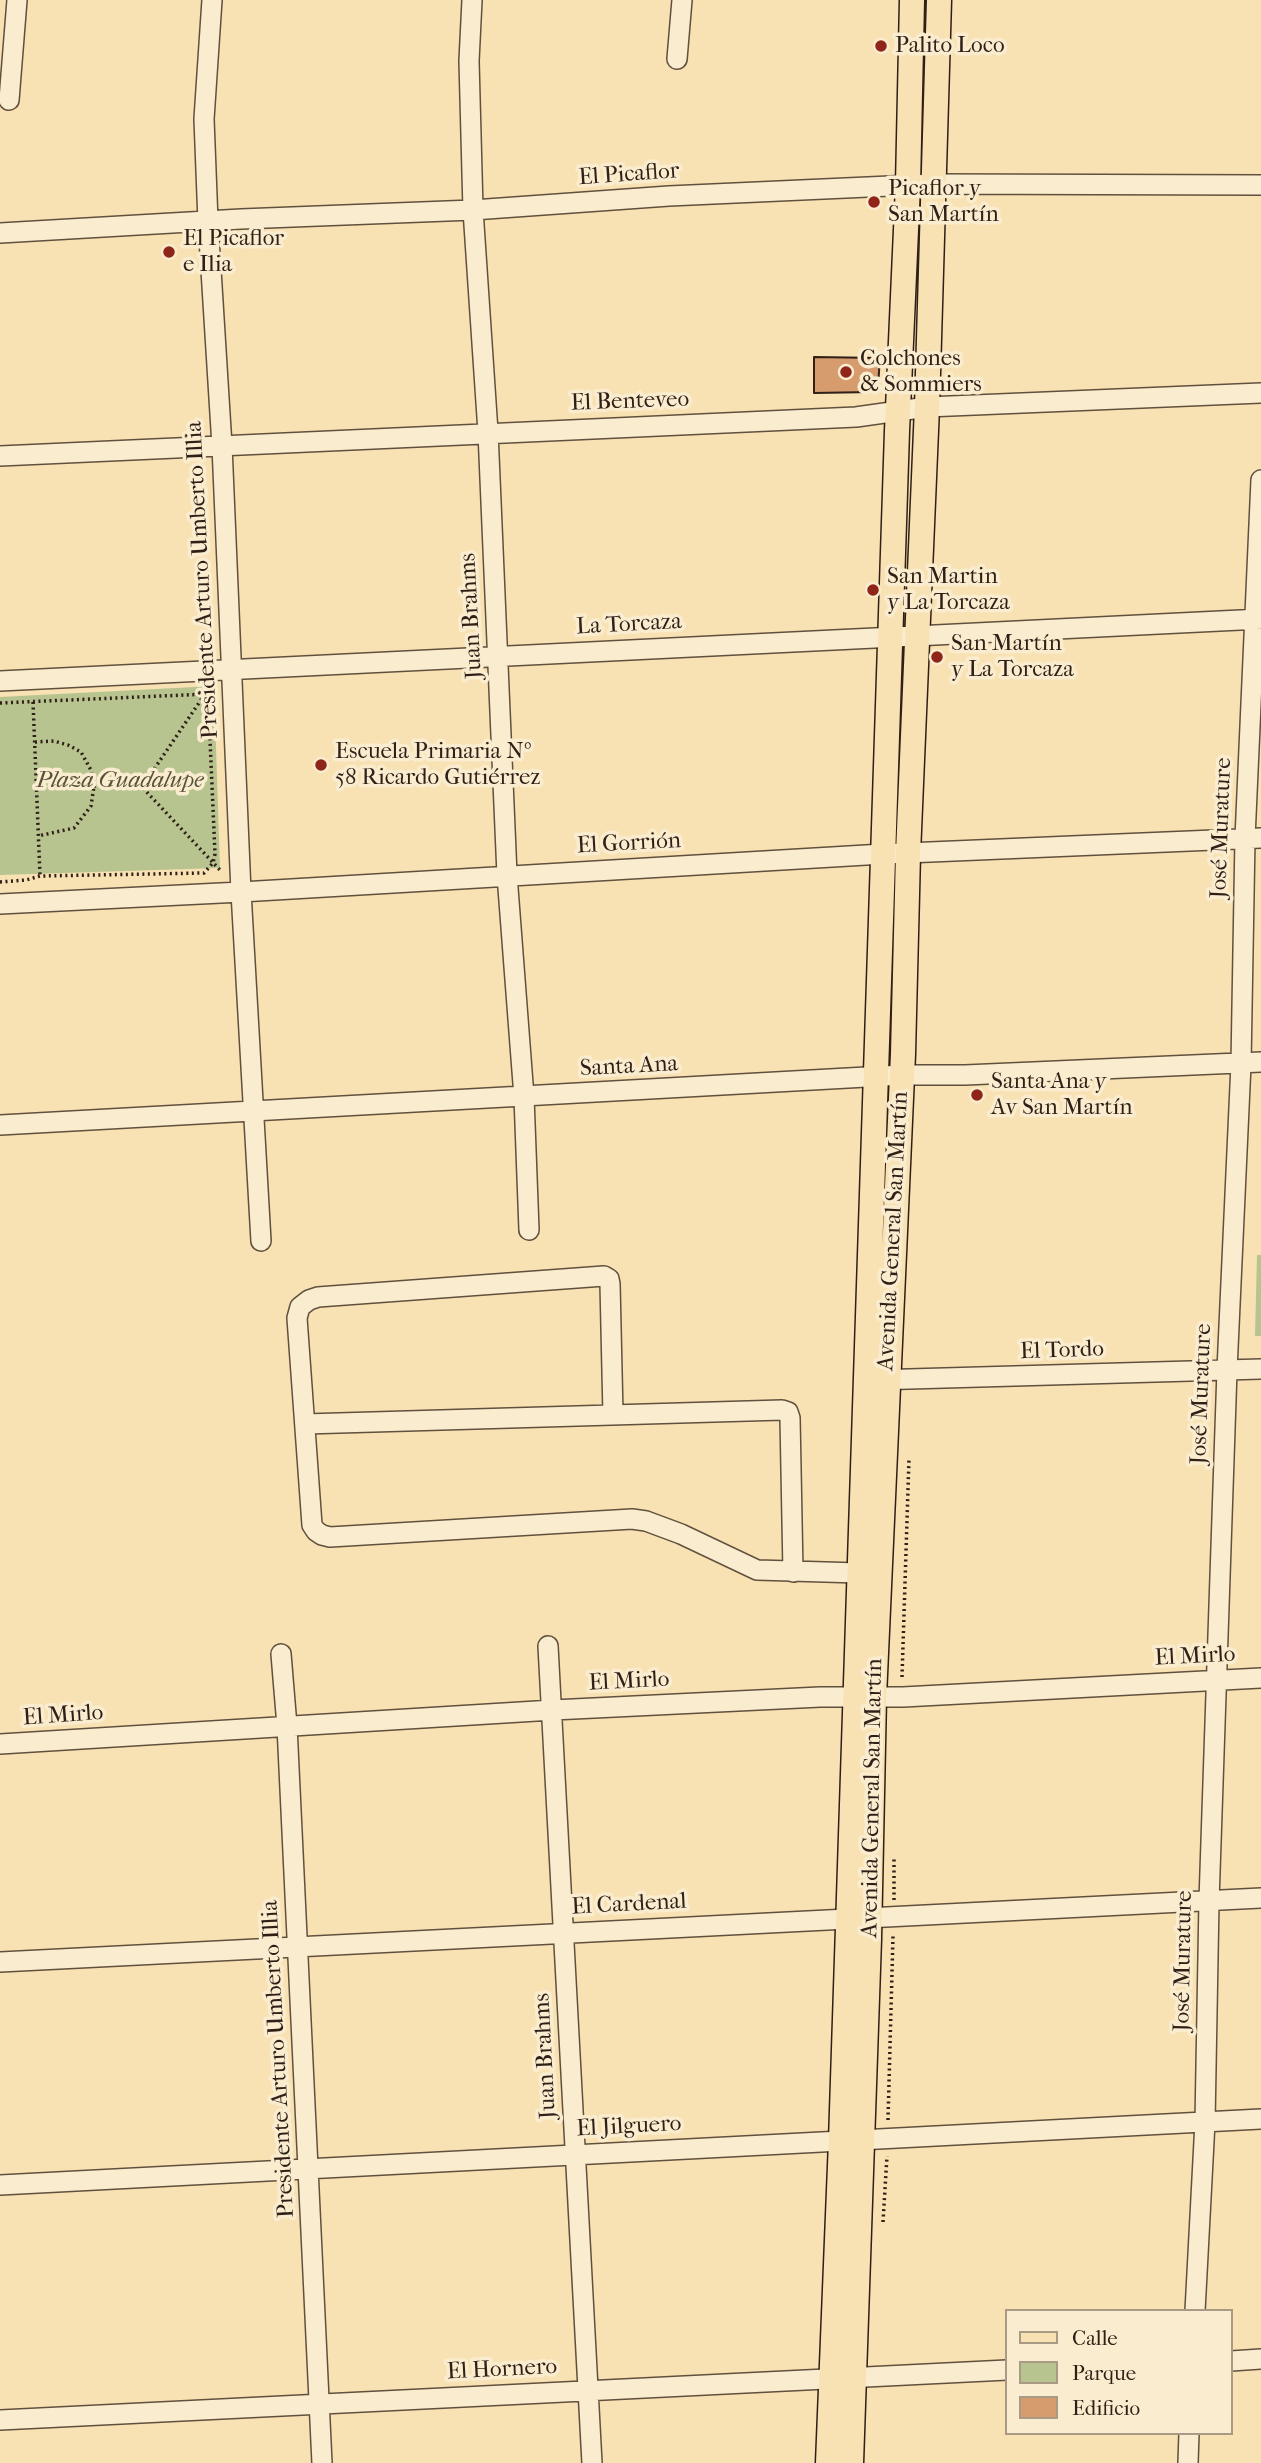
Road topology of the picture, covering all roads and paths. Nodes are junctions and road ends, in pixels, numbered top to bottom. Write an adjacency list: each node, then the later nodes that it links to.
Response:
1 (17, 0): 8 (street)
2 (212, 0): 13 (street, Presidente Arturo Umberto Illia)
3 (472, 0): 12 (street, Juan Brahms)
4 (682, 0): 7 (street)
5 (912, 0): 11 (main road, Avenida General San Martín)
6 (939, 0): 9 (main road, Avenida General San Martín)
7 (677, 59)
8 (9, 100)
9 (934, 184): 10 (street, El Picaflor); 11 (street, El Picaflor); 16 (main road, Avenida General San Martín)
10 (1261, 185)
11 (908, 186): 12 (street, El Picaflor); 17 (main road, Avenida General San Martín)
12 (473, 210): 13 (street, El Picaflor); 18 (street, Juan Brahms)
13 (208, 222): 14 (street, El Picaflor); 19 (street, Presidente Arturo Umberto Illia)
14 (0, 233)
15 (1261, 393): 16 (street, El Benteveo)
16 (927, 407): 17 (street, El Benteveo); 23 (main road, Avenida General San Martín)
17 (897, 411): 18 (street, El Benteveo); 24 (main road, Avenida General San Martín)
18 (488, 432): 19 (street, El Benteveo); 25 (street, Juan Brahms)
19 (222, 446): 20 (street, El Benteveo); 26 (street, Presidente Arturo Umberto Illia)
20 (0, 456)
21 (1261, 480): 22 (street, José Murature)
22 (1258, 619): 23 (street, La Torcaza); 36 (street, José Murature)
23 (916, 635): 24 (street, La Torcaza); 38 (main road, Avenida General San Martín)
24 (890, 636): 25 (street, La Torcaza); 37 (main road, Avenida General San Martín)
25 (499, 655): 26 (street, La Torcaza); 40 (street, Juan Brahms)
26 (233, 669): 27 (street, La Torcaza); 43 (street, Presidente Arturo Umberto Illia)
27 (33, 678): 28 (street, La Torcaza); 30 (path)
28 (0, 681)
29 (205, 694): 30 (path); 34 (path); 39 (path)
30 (33, 701): 31 (path); 32 (path)
31 (0, 703)
32 (35, 742): 33 (path); 35 (path)
33 (94, 786): 34 (path); 35 (path)
34 (142, 787): 39 (path)
35 (38, 836): 41 (path)
36 (1253, 838): 38 (street, El Gorrión); 46 (street, José Murature)
37 (883, 854): 38 (street, El Gorrión); 40 (street, El Gorrión); 48 (main road, Avenida General San Martín)
38 (908, 854): 47 (main road, Avenida General San Martín)
39 (213, 863): 41 (path); 43 (path)
40 (507, 875): 43 (street, El Gorrión); 49 (street, Juan Brahms)
41 (40, 876): 42 (path)
42 (0, 881)
43 (241, 892): 44 (street, El Gorrión); 50 (street, Presidente Arturo Umberto Illia)
44 (0, 904)
45 (1261, 1062): 46 (street, Santa Ana)
46 (1241, 1063): 47 (street, Santa Ana); 55 (street, José Murature)
47 (902, 1075): 48 (street, Santa Ana); 56 (main road, Avenida General San Martín)
48 (877, 1078): 49 (street, Santa Ana); 56 (main road, Avenida General San Martín)
49 (524, 1097): 50 (street, Santa Ana); 52 (street, Juan Brahms)
50 (254, 1112): 51 (street, Santa Ana); 53 (street, Presidente Arturo Umberto Illia)
51 (0, 1125)
52 (529, 1230)
53 (261, 1241)
54 (1261, 1369): 55 (street, El Tordo)
55 (1227, 1370): 56 (street, El Tordo); 64 (street, José Murature)
56 (876, 1380): 60 (main road, Avenida General San Martín)
57 (613, 1415): 58 (street); 58 (street); 59 (street)
58 (305, 1424): 59 (street)
59 (793, 1572): 60 (street)
60 (869, 1573): 65 (main road, Avenida General San Martín)
61 (548, 1646): 66 (street, Juan Brahms)
62 (281, 1654): 67 (street, Presidente Arturo Umberto Illia)
63 (1261, 1678): 64 (street, El Mirlo)
64 (1218, 1680): 65 (street, El Mirlo); 70 (street, José Murature)
65 (864, 1697): 66 (street, El Mirlo); 71 (main road, Avenida General San Martín)
66 (553, 1710): 67 (street, El Mirlo); 72 (street, Juan Brahms)
67 (287, 1726): 68 (street, El Mirlo); 73 (street, Presidente Arturo Umberto Illia)
68 (0, 1744)
69 (1261, 1898): 70 (street, El Cardenal)
70 (1209, 1901): 71 (street, El Cardenal); 76 (street, José Murature)
71 (858, 1919): 72 (street, El Cardenal); 77 (main road, Avenida General San Martín)
72 (563, 1933): 73 (street, El Cardenal); 78 (street, Juan Brahms)
73 (297, 1945): 74 (street, El Cardenal); 79 (street, Presidente Arturo Umberto Illia)
74 (0, 1962)
75 (1261, 2119): 76 (street, El Jilguero)
76 (1205, 2122): 77 (street, El Jilguero); 81 (street, José Murature)
77 (852, 2141): 78 (street, El Jilguero); 85 (main road, Avenida General San Martín)
78 (576, 2154): 79 (street, El Jilguero); 86 (street, Juan Brahms)
79 (309, 2170): 80 (street, El Jilguero); 87 (street, Presidente Arturo Umberto Illia)
80 (0, 2185)
81 (1195, 2309)
82 (1261, 2359): 83 (street)
83 (1233, 2361)
84 (1006, 2370): 85 (street, El Hornero)
85 (842, 2377): 86 (street, El Hornero); 92 (main road, Avenida General San Martín); 93 (main road, Avenida General San Martín)
86 (589, 2390): 87 (street, El Hornero); 91 (street, Juan Brahms)
87 (318, 2404): 88 (street, El Hornero); 90 (street, Presidente Arturo Umberto Illia)
88 (0, 2420)
89 (1189, 2435): 94 (street)
90 (322, 2463)
91 (592, 2463)
92 (828, 2463)
93 (851, 2463)
94 (1188, 2463)

